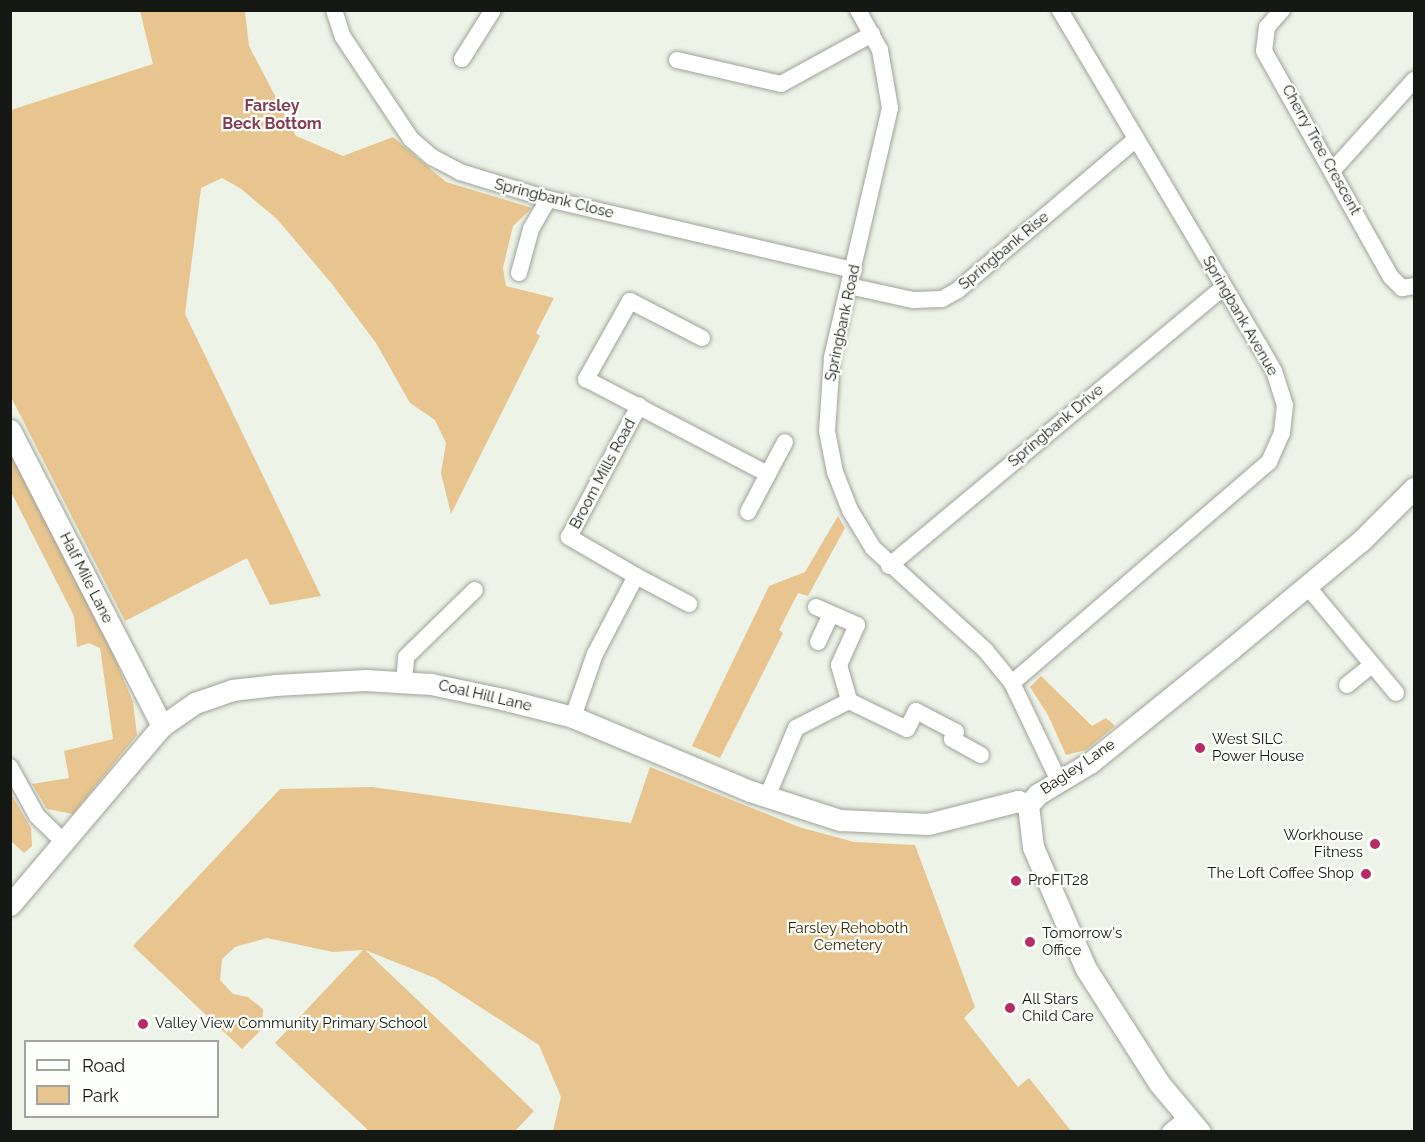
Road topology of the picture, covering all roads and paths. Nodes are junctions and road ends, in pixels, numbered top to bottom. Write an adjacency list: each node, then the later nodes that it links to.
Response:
1 (334, 10): 12 (street, Springbank Close)
2 (492, 10): 7 (street)
3 (858, 10): 6 (street, Springbank Road)
4 (1059, 10): 10 (street, Springbank Avenue)
5 (1282, 10): 11 (street, Cherry Tree Crescent)
6 (872, 34): 8 (street); 14 (street, Springbank Road)
7 (462, 59)
8 (677, 60)
9 (1414, 80): 11 (street)
10 (1136, 139): 14 (street, Springbank Rise); 15 (street, Springbank Avenue)
11 (1333, 170): 16 (street, Cherry Tree Crescent)
12 (548, 199): 13 (street); 14 (street, Springbank Close)
13 (519, 273)
14 (852, 278): 24 (street, Springbank Road)
15 (1224, 287): 24 (street, Springbank Drive); 34 (street, Springbank Avenue)
16 (1408, 287)
17 (702, 338): 18 (street, Broom Mills Road)
18 (639, 406): 21 (street, Broom Mills Road); 25 (street, Broom Mills Road)
19 (10, 430): 39 (street, Half Mile Lane)
20 (785, 442): 21 (street)
21 (768, 474): 23 (street)
22 (1414, 488): 26 (street, Bagley Lane)
23 (748, 512)
24 (889, 566): 34 (street, Springbank Road)
25 (636, 576): 28 (street, Broom Mills Road); 38 (street)
26 (1307, 586): 32 (street); 42 (street, Bagley Lane)
27 (475, 590): 33 (street)
28 (689, 604)
29 (816, 607): 30 (street)
30 (831, 614): 31 (street); 37 (street)
31 (818, 642)
32 (1372, 665): 35 (street); 36 (street)
33 (404, 682): 38 (street, Coal Hill Lane); 39 (street, Coal Hill Lane)
34 (1012, 682): 42 (street, Springbank Road)
35 (1347, 685)
36 (1396, 693)
37 (849, 701): 40 (street); 43 (street)
38 (573, 717): 43 (street, Coal Hill Lane)
39 (162, 726): 45 (street, Coal Hill Lane)
40 (981, 755)
41 (10, 767): 45 (street)
42 (1059, 781): 44 (street, Bagley Lane)
43 (767, 797): 44 (street, Coal Hill Lane)
44 (1028, 805): 47 (street, Bagley Lane)
45 (64, 842): 46 (street, Coal Hill Lane)
46 (10, 905)
47 (1194, 1124): 48 (street)
48 (1170, 1131)

